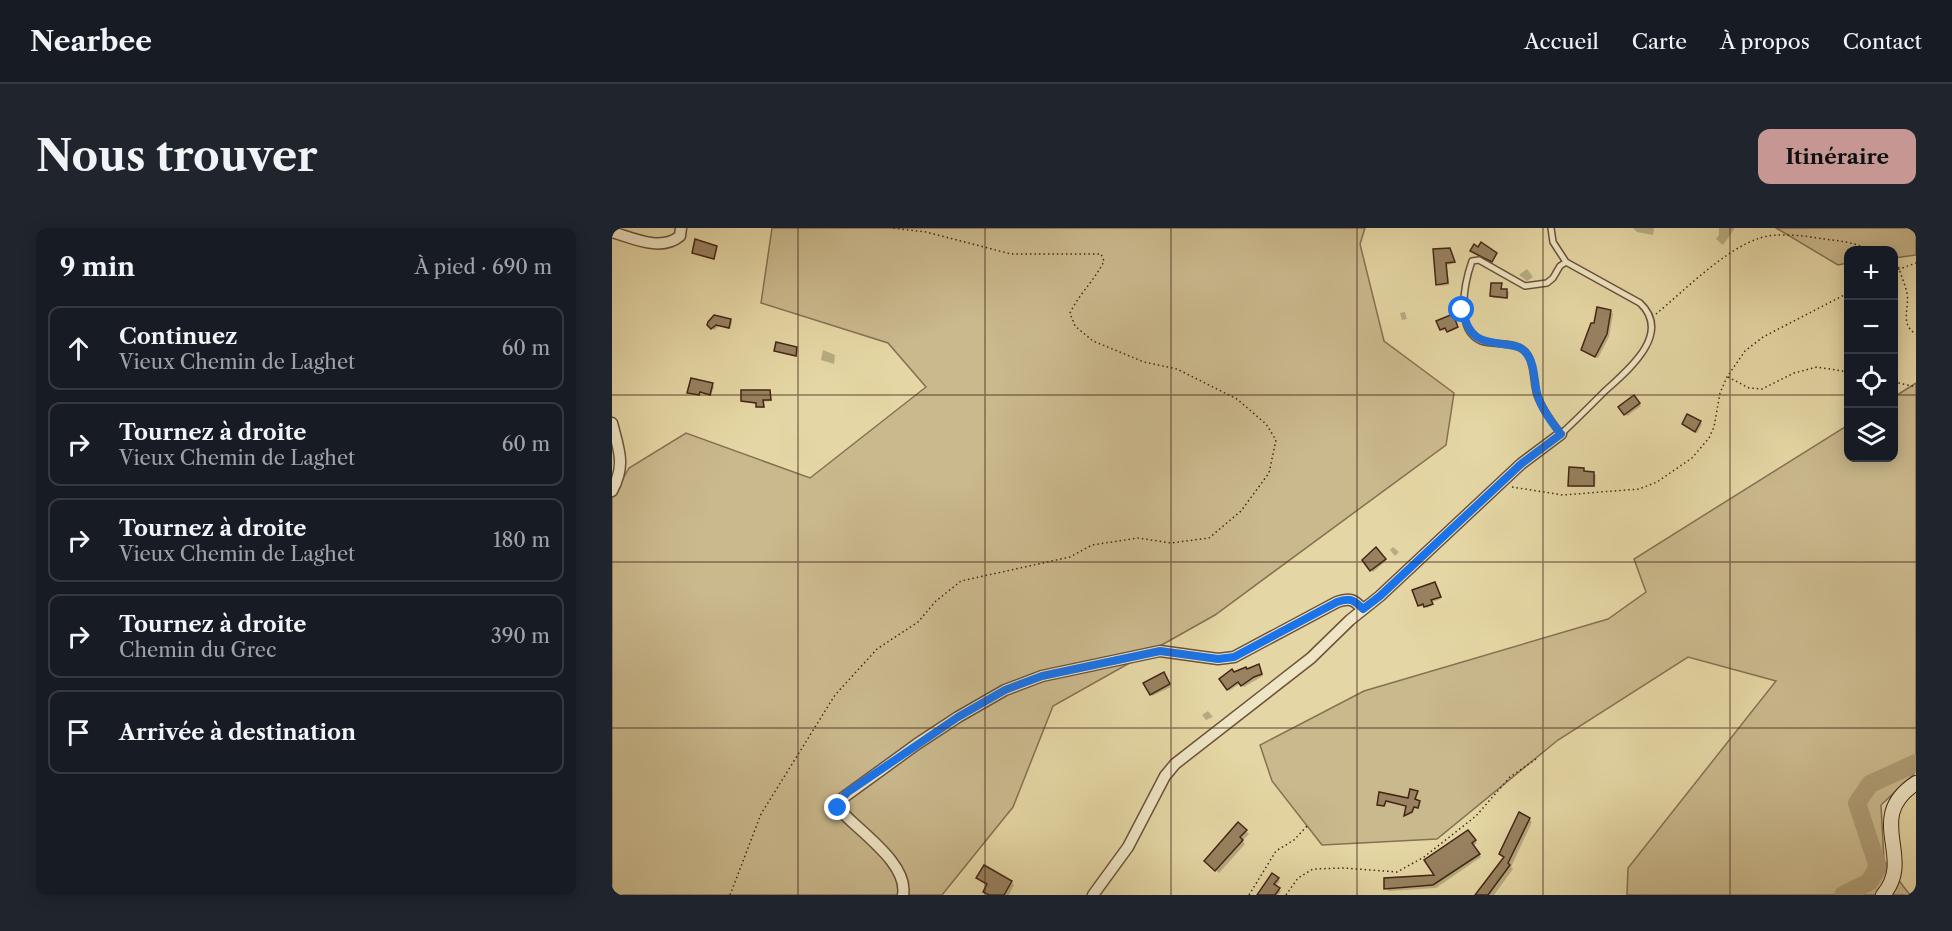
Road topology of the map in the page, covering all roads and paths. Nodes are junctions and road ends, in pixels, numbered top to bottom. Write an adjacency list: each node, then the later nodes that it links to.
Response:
1 (681, 228): 4 (street)
2 (892, 228): 24 (path)
3 (1551, 228): 6 (lane)
4 (612, 232)
5 (1860, 246): 10 (path)
6 (1566, 262): 10 (lane); 17 (lane)
7 (1916, 263): 8 (path)
8 (1899, 268): 11 (path)
9 (1844, 295): 13 (path)
10 (1651, 318): 17 (lane)
11 (1916, 334)
12 (1844, 371): 13 (path)
13 (1727, 377): 18 (path)
14 (1898, 383): 15 (path)
15 (1916, 387)
16 (612, 423): 19 (street)
17 (1561, 434): 18 (street)
18 (1500, 486): 20 (street)
19 (612, 491)
20 (1363, 609): 25 (street); 26 (street)
21 (1536, 759): 28 (path)
22 (1916, 783): 29 (main road)
23 (1308, 825): 27 (path)
24 (730, 895)
25 (903, 895)
26 (1093, 895)
27 (1250, 895)
28 (1286, 895)
29 (1882, 895)

